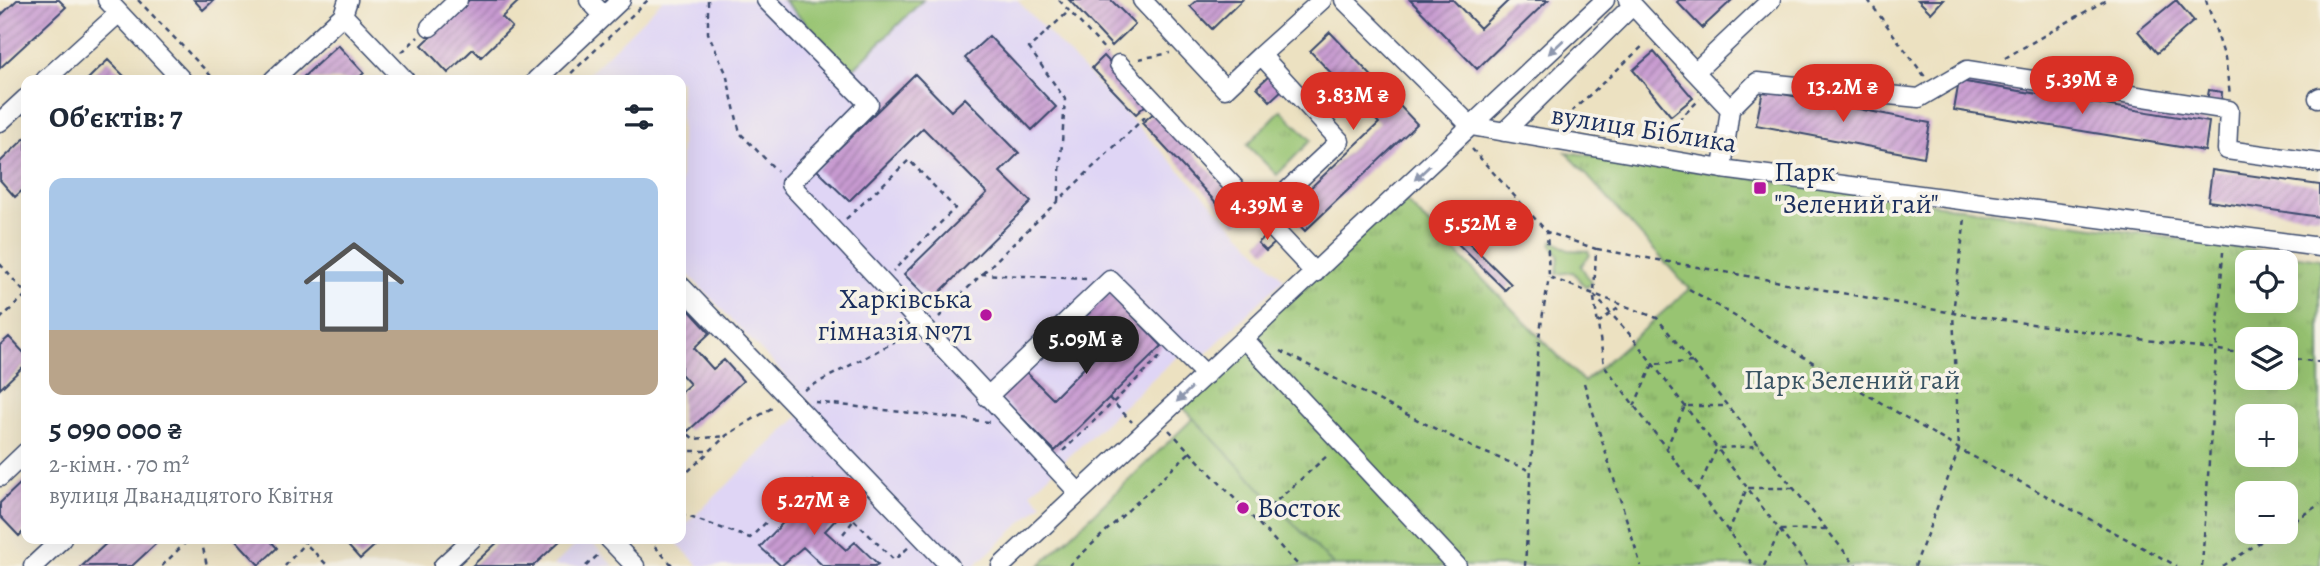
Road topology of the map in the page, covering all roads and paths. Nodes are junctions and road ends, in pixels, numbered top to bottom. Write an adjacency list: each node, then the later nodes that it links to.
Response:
1 (138, 0): 32 (path)
2 (458, 0): 22 (street)
3 (589, 0): 21 (street)
4 (621, 0): 21 (street)
5 (648, 0): 36 (path)
6 (708, 0): 51 (path)
7 (766, 0): 51 (street)
8 (1059, 0): 20 (path)
9 (1142, 0): 24 (street)
10 (1322, 0): 25 (street)
11 (1345, 0): 44 (street)
12 (1605, 0): 44 (street, one-way to 44)
13 (1771, 0): 29 (street)
14 (1868, 0): 37 (path)
15 (2106, 0): 27 (path)
16 (2206, 0): 42 (path)
17 (1630, 3): 29 (street); 46 (street)
18 (113, 6): 30 (street); 31 (street)
19 (345, 8): 26 (street); 33 (street)
20 (1069, 11): 28 (path); 52 (path)
21 (604, 16): 35 (street)
22 (430, 27): 26 (path)
23 (1653, 36): 45 (path)
24 (1186, 46): 25 (street); 28 (path)
25 (1261, 55): 54 (street)
26 (389, 63): 34 (street)
27 (1995, 64)
28 (1121, 66): 40 (street)
29 (1695, 72): 41 (street)
30 (51, 75)
31 (177, 75)
32 (210, 75)
33 (278, 75)
34 (400, 75)
35 (541, 75)
36 (569, 75)
37 (1935, 91): 41 (street); 42 (street)
38 (1707, 92): 48 (path)
39 (21, 103): 43 (street)
40 (1158, 105): 52 (path); 54 (street)
41 (1730, 109): 50 (street)
42 (2229, 110): 49 (street)
43 (0, 122)
44 (1471, 126): 46 (street, вулиця Біблика); 61 (street, one-way to 61)
45 (1550, 131)
46 (1504, 132): 50 (street, вулиця Біблика)
47 (1470, 148): 56 (path)
48 (1649, 148)
49 (2320, 163)
50 (1722, 169): 57 (street, вулиця Біблика)
51 (790, 184): 55 (street)
52 (1058, 201): 62 (path)
53 (1965, 214): 73 (path)
54 (1261, 215): 61 (street)
55 (833, 231): 65 (street); 65 (path)
56 (1547, 232): 58 (path); 63 (path)
57 (2320, 247)
58 (1596, 249): 69 (path); 73 (path)
59 (2223, 250): 80 (path)
60 (0, 264): 66 (path)
61 (1315, 273): 77 (street)
62 (982, 274): 64 (path); 76 (path)
63 (1549, 277): 69 (path); 110 (path)
64 (1110, 281): 78 (street); 88 (street)
65 (881, 283): 76 (street)
66 (21, 288)
67 (1689, 289): 104 (path)
68 (686, 291): 90 (street)
69 (1594, 295): 71 (path); 72 (path); 75 (path)
70 (21, 299): 74 (path)
71 (1622, 305): 72 (path); 83 (path)
72 (1611, 313): 75 (path); 85 (path)
73 (1953, 313): 80 (path); 104 (path)
74 (0, 319)
75 (1598, 323): 92 (path)
76 (921, 327): 88 (street); 90 (path)
77 (1244, 339): 86 (street); 100 (street)
78 (1174, 343): 86 (street); 91 (path)
79 (1276, 349): 110 (path)
80 (2214, 350): 81 (path); 159 (path)
81 (2235, 353)
82 (2298, 359): 84 (path)
83 (1693, 362): 85 (path); 94 (path)
84 (2320, 362)
85 (1653, 364): 92 (path); 93 (path)
86 (1206, 375): 116 (street, one-way to 116)
87 (1584, 383): 152 (path)
88 (987, 397): 95 (street)
89 (1109, 398): 91 (path)
90 (788, 399): 95 (path); 99 (path); 146 (street)
91 (1113, 403): 96 (path); 109 (path)
92 (1634, 406): 103 (path)
93 (1685, 406): 94 (path); 102 (path); 103 (path)
94 (1728, 406): 101 (path)
95 (1011, 424): 109 (street)
96 (1134, 424)
97 (1170, 430): 107 (path)
98 (686, 432): 99 (path)
99 (727, 435): 106 (path)
100 (1344, 442): 121 (path); 150 (street)
101 (1760, 446): 102 (path); 114 (path)
102 (1717, 448): 113 (path); 115 (path)
103 (1666, 449): 115 (path)
104 (1959, 450): 157 (path); 158 (path)
105 (686, 451): 106 (path)
106 (710, 451): 111 (path)
107 (1190, 452): 121 (path); 148 (path)
108 (21, 457): 112 (street)
109 (1050, 464): 116 (street)
110 (1529, 470): 151 (path)
111 (686, 473)
112 (0, 477)
113 (1747, 488): 114 (path); 123 (path); 124 (path)
114 (1794, 488): 122 (path)
115 (1698, 491): 124 (path)
116 (1079, 493): 147 (street)
117 (2320, 504): 119 (path)
118 (686, 516): 120 (path)
119 (2298, 518)
120 (854, 520): 125 (path); 126 (path)
121 (1255, 520): 149 (path)
122 (1826, 528): 123 (path); 156 (path)
123 (1780, 530): 154 (path); 155 (path)
124 (1728, 533): 153 (path)
125 (843, 534)
126 (915, 541)
127 (57, 544): 137 (street)
128 (184, 544): 138 (path)
129 (202, 544): 139 (path)
130 (302, 544): 140 (path)
131 (309, 544): 141 (path)
132 (467, 544): 142 (street)
133 (607, 544): 143 (path)
134 (609, 544): 144 (street)
135 (653, 544): 145 (path)
136 (2257, 544): 160 (path)
137 (33, 566)
138 (162, 566)
139 (206, 566)
140 (285, 566)
141 (328, 566)
142 (443, 566)
143 (586, 566)
144 (635, 566)
145 (673, 566)
146 (950, 566)
147 (1001, 566)
148 (1069, 566)
149 (1299, 566)
150 (1457, 566)
151 (1525, 566)
152 (1641, 566)
153 (1754, 566)
154 (1764, 566)
155 (1807, 566)
156 (1856, 566)
157 (1915, 566)
158 (2177, 566)
159 (2202, 566)
160 (2222, 566)

